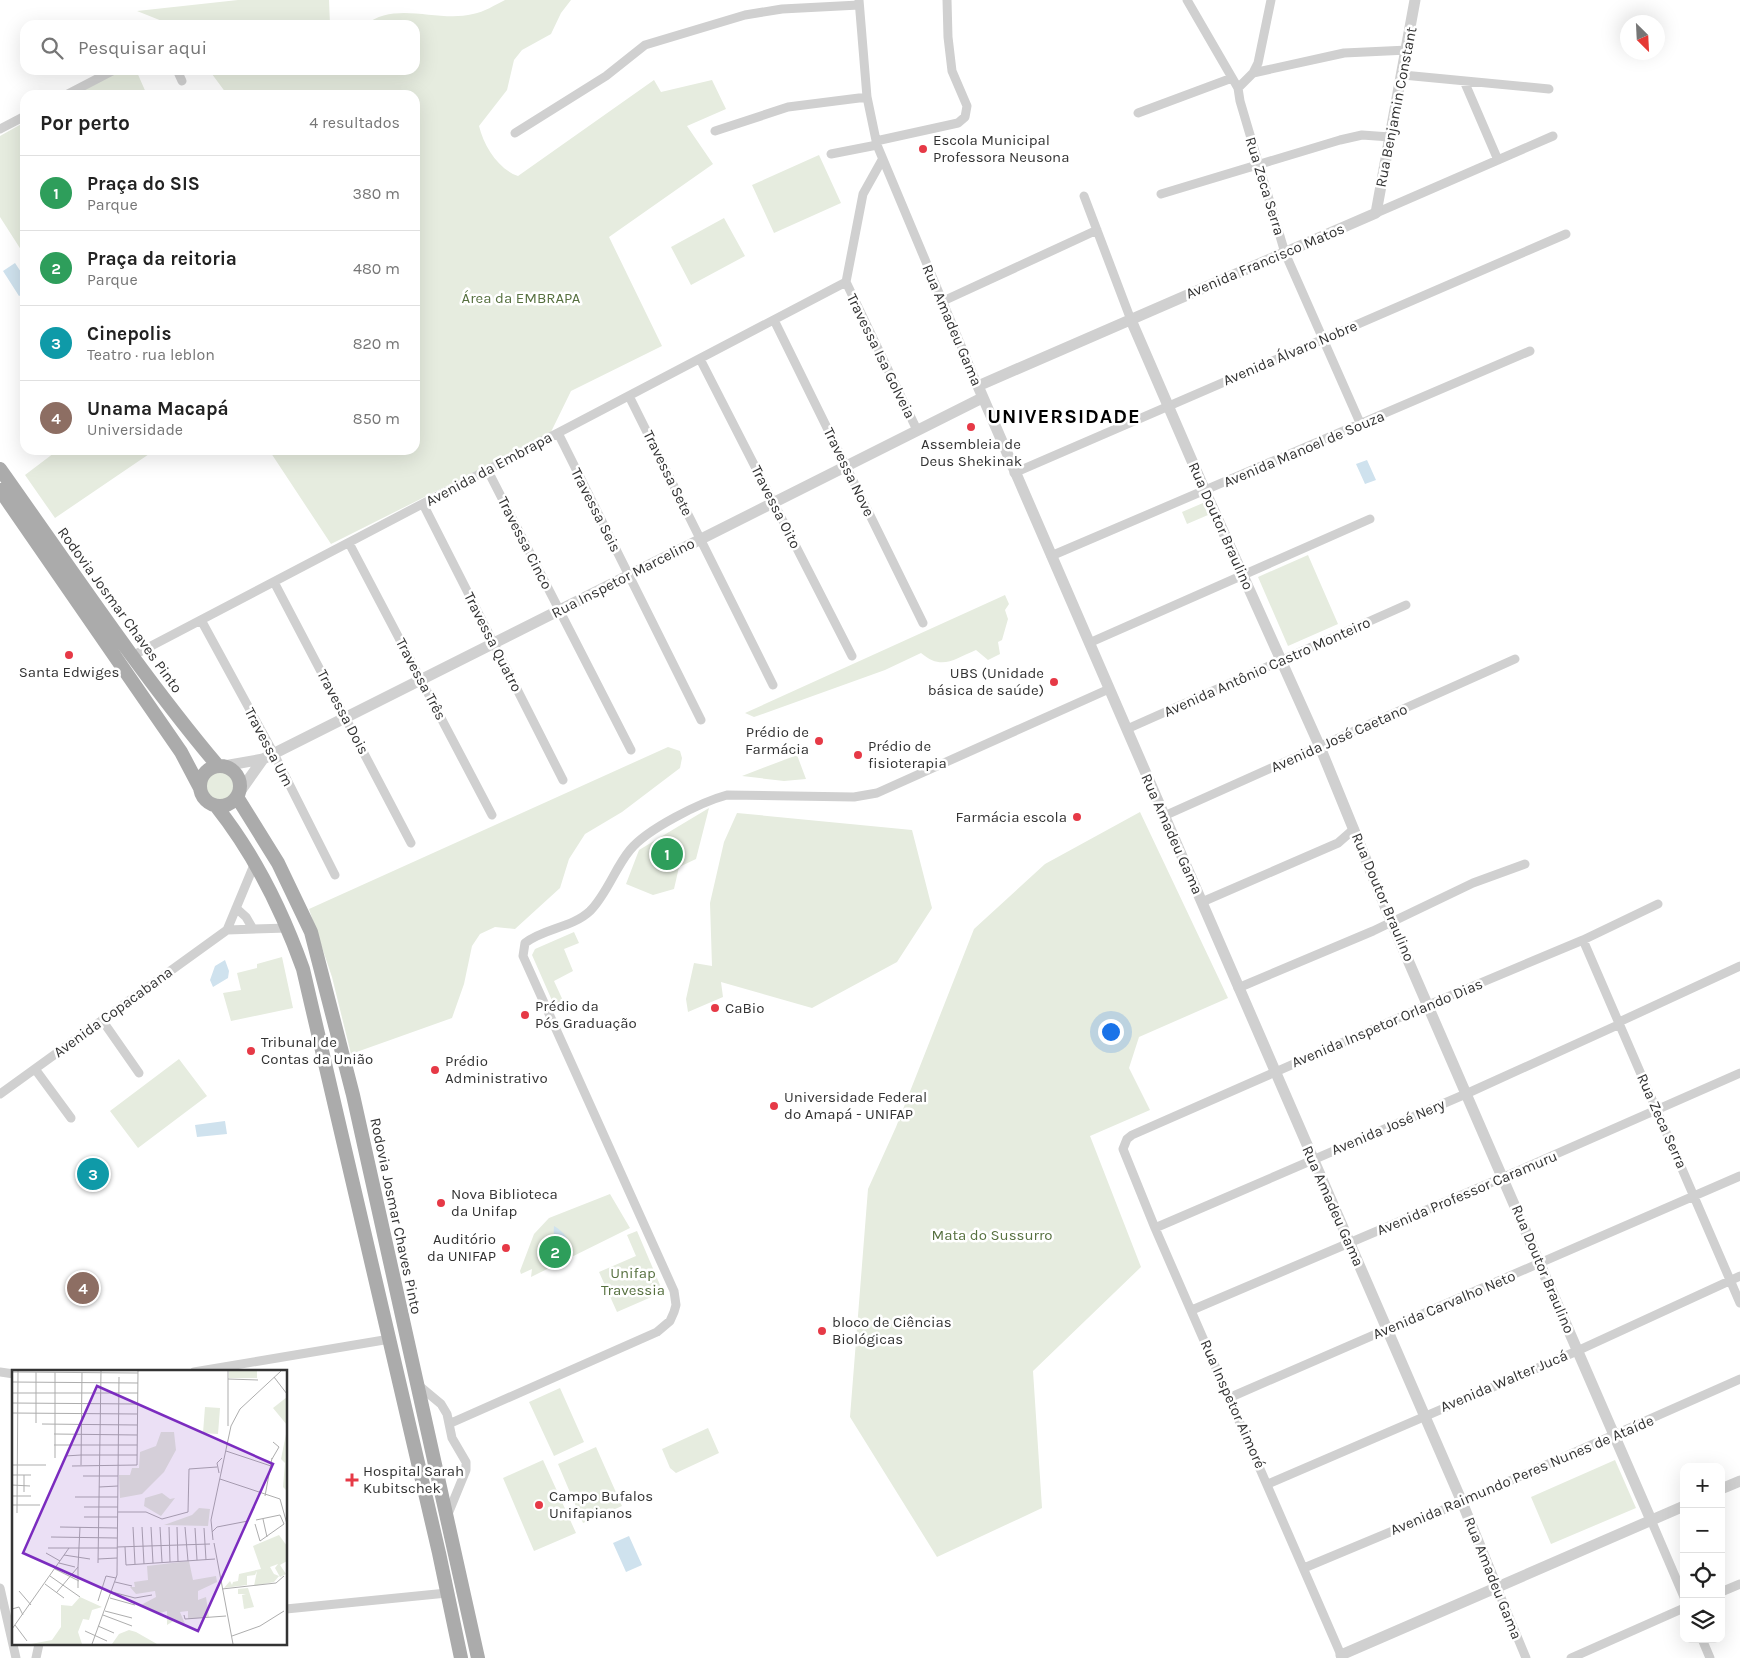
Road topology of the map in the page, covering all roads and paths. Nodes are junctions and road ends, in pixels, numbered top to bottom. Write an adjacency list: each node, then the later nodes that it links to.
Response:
1 (947, 0): 25 (street)
2 (1187, 0): 11 (street, Rua Zeca Serra)
3 (1272, 0): 7 (street)
4 (1415, 0): 6 (street, Rua Benjamin Constant)
5 (859, 2): 17 (street, Rua Amadeu Gama); 22 (street)
6 (1408, 50): 7 (street); 10 (street, Rua Benjamin Constant)
7 (1253, 73): 14 (street)
8 (104, 75): 16 (street)
9 (179, 75): 12 (street)
10 (1403, 75): 13 (street); 24 (street, Rua Benjamin Constant)
11 (1232, 78): 14 (street, Rua Zeca Serra); 18 (street)
12 (182, 81)
13 (1464, 81): 15 (street); 28 (street)
14 (1238, 88): 29 (street, Rua Zeca Serra)
15 (1549, 89)
16 (76, 90)
17 (867, 97): 21 (street); 25 (street, Rua Amadeu Gama)
18 (1138, 113)
19 (20, 119): 20 (street)
20 (0, 129)
21 (715, 131)
22 (515, 133)
23 (1553, 136): 28 (street, Avenida Francisco Matos)
24 (1390, 137): 29 (street); 32 (street, Rua Benjamin Constant)
25 (876, 143): 26 (street); 27 (street, Rua Amadeu Gama)
26 (831, 154)
27 (882, 160): 36 (street); 37 (street, Rua Amadeu Gama)
28 (1498, 160): 32 (street, Avenida Francisco Matos)
29 (1258, 166): 30 (street); 35 (street, Rua Zeca Serra)
30 (1161, 194)
31 (1084, 196): 33 (street, Rua Doutor Braulino)
32 (1376, 213): 35 (street, Avenida Francisco Matos)
33 (1097, 230): 37 (street); 39 (street, Rua Doutor Braulino)
34 (1566, 234): 40 (street, Avenida Álvaro Nobre)
35 (1286, 253): 39 (street, Avenida Francisco Matos); 40 (street, Rua Zeca Serra)
36 (846, 282): 38 (street, Avenida da Embrapa); 48 (street, Travessa Isa Golveia)
37 (941, 302): 43 (street, Rua Amadeu Gama)
38 (774, 320): 42 (street, Avenida da Embrapa); 50 (street, Travessa Nove)
39 (1131, 320): 43 (street, Avenida Francisco Matos); 46 (street, Rua Doutor Braulino)
40 (1324, 338): 46 (street, Avenida Álvaro Nobre); 47 (street, Rua Zeca Serra)
41 (1530, 351): 47 (street, Avenida Manoel de Souza)
42 (700, 358): 44 (street, Avenida da Embrapa); 56 (street, Travessa Oito)
43 (978, 386): 45 (street, Rua Amadeu Gama)
44 (629, 396): 49 (street, Avenida da Embrapa); 59 (street, Travessa Sete)
45 (982, 398): 48 (street, Rua Inspetor Marcelino); 53 (street, Rua Amadeu Gama)
46 (1168, 406): 53 (street, Avenida Álvaro Nobre); 55 (street, Rua Doutor Braulino)
47 (1361, 424): 55 (street, Avenida Manoel de Souza)
48 (917, 430): 50 (street, Rua Inspetor Marcelino)
49 (558, 433): 52 (street, Avenida da Embrapa); 63 (street, Travessa Seis)
50 (846, 466): 56 (street, Rua Inspetor Marcelino); 68 (street, Travessa Nove)
51 (0, 469): 71 (main road, Rodovia Josmar Chaves Pinto)
52 (488, 471): 57 (street, Avenida da Embrapa); 66 (street, Travessa Cinco)
53 (1014, 473): 61 (street, Rua Amadeu Gama)
54 (0, 490): 87 (main road, Rodovia Josmar Chaves Pinto)
55 (1205, 491): 61 (street, Avenida Manoel de Souza); 62 (street, Rua Doutor Braulino)
56 (774, 503): 59 (street, Rua Inspetor Marcelino); 72 (street, Travessa Oito)
57 (423, 504): 60 (street, Avenida da Embrapa); 69 (street, Travessa Quatro)
58 (1370, 519): 62 (street)
59 (701, 539): 63 (street, Rua Inspetor Marcelino); 76 (street, Travessa Sete)
60 (349, 543): 64 (street, Avenida da Embrapa); 75 (street, Travessa Três)
61 (1051, 556): 70 (street, Rua Amadeu Gama)
62 (1242, 574): 70 (street); 74 (street, Rua Doutor Braulino)
63 (629, 575): 66 (street, Rua Inspetor Marcelino); 79 (street, Travessa Seis)
64 (274, 582): 67 (street, Avenida da Embrapa); 78 (street, Travessa Dois)
65 (1406, 605): 74 (street, Avenida Antônio Castro Monteiro)
66 (559, 610): 69 (street, Rua Inspetor Marcelino); 82 (street, Travessa Cinco)
67 (201, 620): 71 (street, Avenida da Embrapa); 83 (street, Travessa Um)
68 (923, 623)
69 (494, 643): 75 (street, Rua Inspetor Marcelino); 86 (street, Travessa Quatro)
70 (1089, 643): 77 (street, Rua Amadeu Gama)
71 (132, 656): 85 (main road, Rodovia Josmar Chaves Pinto)
72 (852, 656)
73 (1515, 659): 81 (street, Avenida José Caetano)
74 (1280, 660): 80 (street, Avenida Antônio Castro Monteiro); 81 (street, Rua Doutor Braulino)
75 (421, 680): 78 (street, Rua Inspetor Marcelino); 90 (street, Travessa Três)
76 (773, 684)
77 (1109, 688): 80 (street, Rua Amadeu Gama); 138 (street)
78 (345, 718): 83 (street, Rua Inspetor Marcelino); 93 (street, Travessa Dois)
79 (702, 720)
80 (1127, 728): 91 (street, Rua Amadeu Gama)
81 (1320, 747): 91 (street, Avenida José Caetano); 92 (street, Rua Doutor Braulino)
82 (630, 750)
83 (274, 754): 84 (street, Rua Inspetor Marcelino); 96 (street, Travessa Um)
84 (263, 759): 85 (street, Rua Inspetor Marcelino); 88 (street)
85 (221, 766): 87 (main road); 88 (main road, Rodovia Josmar Chaves Pinto)
86 (563, 780)
87 (200, 788): 89 (main road, Rodovia Josmar Chaves Pinto)
88 (238, 795): 89 (main road); 135 (main road, Rodovia Josmar Chaves Pinto)
89 (216, 806): 94 (main road, Rodovia Josmar Chaves Pinto)
90 (492, 815)
91 (1164, 816): 97 (street, Rua Amadeu Gama)
92 (1354, 829): 97 (street); 100 (street, Rua Doutor Braulino)
93 (411, 843)
94 (254, 864): 99 (street); 101 (main road, Rodovia Josmar Chaves Pinto)
95 (1525, 864): 100 (street)
96 (334, 875)
97 (1202, 902): 106 (street, Rua Amadeu Gama)
98 (1658, 904): 104 (street, Avenida Inspetor Orlando Dias)
99 (236, 908): 102 (street); 103 (street)
100 (1392, 921): 106 (street); 107 (street, Rua Doutor Braulino)
101 (288, 928): 102 (street); 131 (main road, Rodovia Josmar Chaves Pinto)
102 (254, 929): 103 (street)
103 (227, 930): 108 (street, Avenida Copacabana)
104 (1583, 940): 107 (street, Avenida Inspetor Orlando Dias); 109 (street, Rua Zeca Serra)
105 (1740, 966): 109 (street, Avenida José Nery)
106 (1238, 988): 111 (street, Rua Amadeu Gama)
107 (1428, 1005): 111 (street, Avenida Inspetor Orlando Dias); 114 (street, Rua Doutor Braulino)
108 (102, 1020): 110 (street, Avenida Copacabana); 112 (street)
109 (1620, 1023): 114 (street, Avenida José Nery); 116 (street, Rua Zeca Serra)
110 (35, 1069): 115 (street, Avenida Copacabana); 117 (street)
111 (1274, 1072): 118 (street, Avenida Inspetor Orlando Dias); 119 (street, Rua Amadeu Gama)
112 (139, 1073)
113 (1740, 1073): 116 (street, Avenida Professor Caramuru)
114 (1468, 1093): 119 (street, Avenida José Nery); 121 (street, Rua Doutor Braulino)
115 (0, 1094)
116 (1658, 1110): 121 (street, Avenida Professor Caramuru); 122 (street, Rua Zeca Serra)
117 (71, 1118)
118 (1123, 1149): 123 (street, Rua Inspetor Aimoré)
119 (1313, 1158): 123 (street, Avenida José Nery); 124 (street, Rua Amadeu Gama)
120 (1740, 1176): 122 (street, Avenida Carvalho Neto)
121 (1504, 1178): 124 (street, Avenida Professor Caramuru); 125 (street, Rua Doutor Braulino)
122 (1695, 1196): 125 (street, Avenida Carvalho Neto); 127 (street, Rua Zeca Serra)
123 (1155, 1228): 129 (street, Rua Inspetor Aimoré)
124 (1350, 1244): 129 (street, Avenida Professor Caramuru); 130 (street, Rua Amadeu Gama)
125 (1541, 1264): 130 (street, Avenida Carvalho Neto); 132 (street, Rua Doutor Braulino)
126 (1740, 1276): 127 (street, Avenida Walter Jucá)
127 (1730, 1280): 128 (street, Rua Zeca Serra); 132 (street, Avenida Walter Jucá)
128 (1740, 1302)
129 (1192, 1310): 136 (street, Rua Inspetor Aimoré)
130 (1387, 1330): 136 (street, Avenida Carvalho Neto); 137 (street, Rua Amadeu Gama)
131 (390, 1339): 133 (street); 153 (main road, Rodovia Josmar Chaves Pinto)
132 (1577, 1350): 137 (street, Avenida Walter Jucá); 139 (street, Rua Doutor Braulino)
133 (206, 1370)
134 (1740, 1378): 139 (street, Avenida Raimundo Peres Nunes de Ataíde)
135 (416, 1384): 138 (street); 145 (main road, Rodovia Josmar Chaves Pinto)
136 (1230, 1397): 141 (street, Rua Inspetor Aimoré)
137 (1424, 1414): 141 (street, Avenida Walter Jucá); 143 (street, Rua Amadeu Gama)
138 (451, 1423): 145 (street)
139 (1615, 1435): 143 (street, Avenida Raimundo Peres Nunes de Ataíde); 146 (street, Rua Doutor Braulino)
140 (1740, 1481): 142 (street)
141 (1268, 1484): 147 (street, Rua Inspetor Aimoré)
142 (1725, 1487)
143 (1462, 1502): 147 (street, Avenida Raimundo Peres Nunes de Ataíde); 150 (street, Rua Amadeu Gama)
144 (1680, 1508): 146 (street)
145 (447, 1520): 160 (main road, Rodovia Josmar Chaves Pinto)
146 (1651, 1520): 150 (street); 151 (street, Rua Doutor Braulino)
147 (1304, 1568): 158 (street, Rua Inspetor Aimoré)
148 (1740, 1584): 152 (street)
149 (0, 1588): 156 (street)
150 (1497, 1588): 158 (street); 161 (street, Rua Amadeu Gama)
151 (1680, 1588)
152 (1725, 1590)
153 (447, 1593): 154 (street); 159 (main road, Rodovia Josmar Chaves Pinto)
154 (288, 1609)
155 (1680, 1610): 162 (street)
156 (12, 1634)
157 (1704, 1643): 163 (street)
158 (1342, 1656)
159 (461, 1658)
160 (478, 1658)
161 (1526, 1658)
162 (1570, 1658)
163 (1710, 1658)

